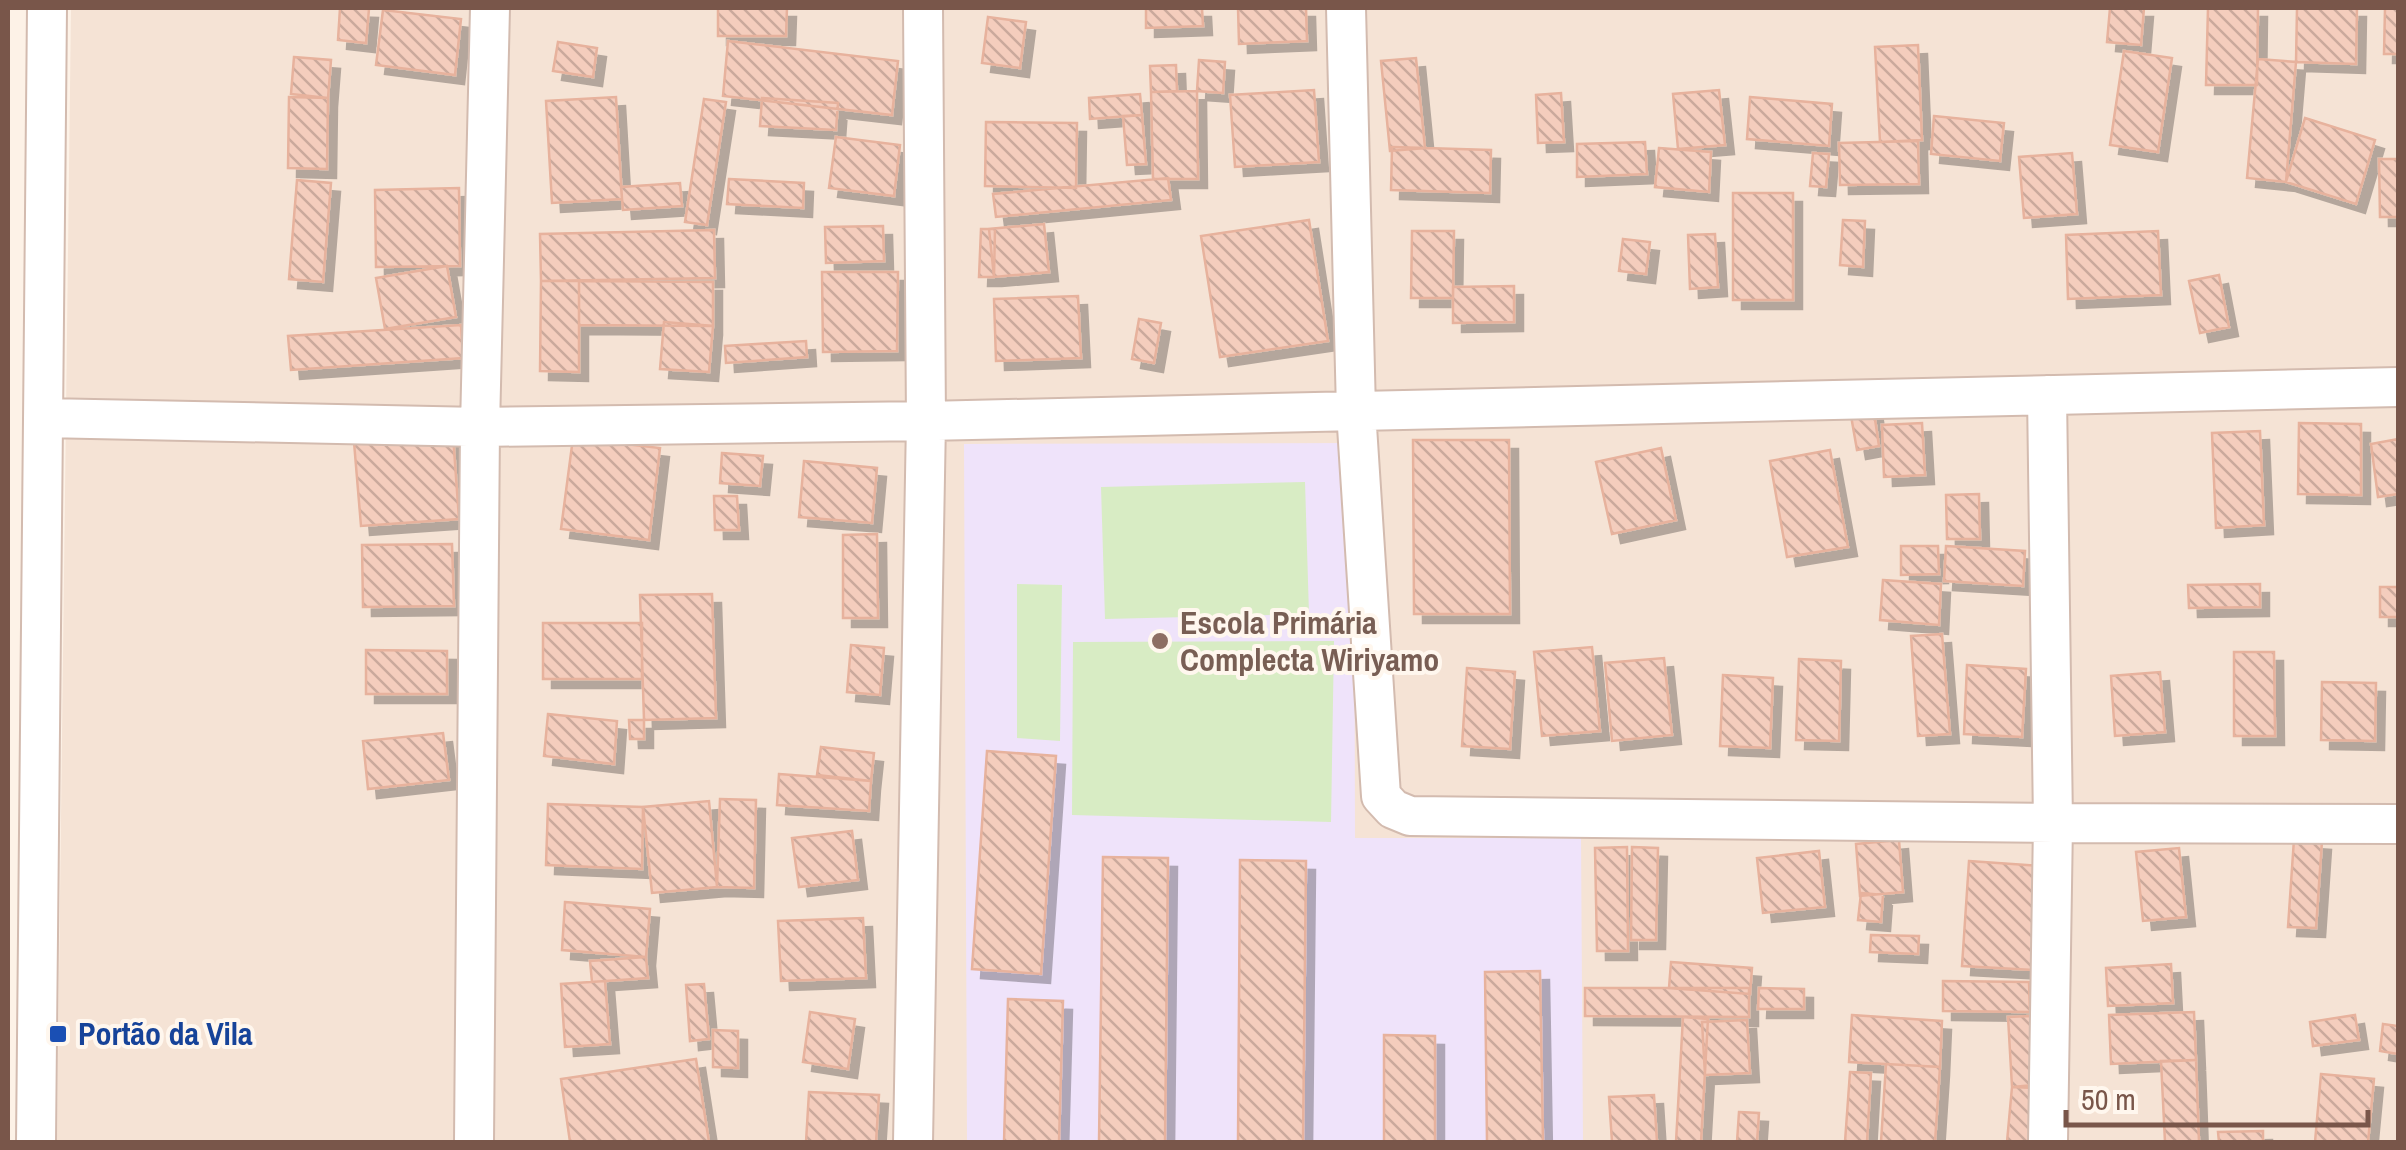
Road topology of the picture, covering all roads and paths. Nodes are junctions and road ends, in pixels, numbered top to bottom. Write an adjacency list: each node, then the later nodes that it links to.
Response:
1 (47, 8): 5 (street)
2 (490, 8): 11 (street)
3 (922, 8): 10 (street)
4 (1346, 8): 8 (street)
5 (25, 342): 9 (street)
6 (2398, 387): 7 (street)
7 (2048, 394): 8 (street); 12 (street)
8 (1356, 411): 10 (street); 12 (street)
9 (44, 418): 11 (street); 14 (street)
10 (926, 421): 11 (street); 17 (street)
11 (480, 427): 16 (street)
12 (2053, 823): 13 (street); 18 (street)
13 (2398, 824)
14 (23, 929): 15 (street)
15 (26, 1118)
16 (474, 1142)
17 (912, 1142)
18 (2048, 1142)

